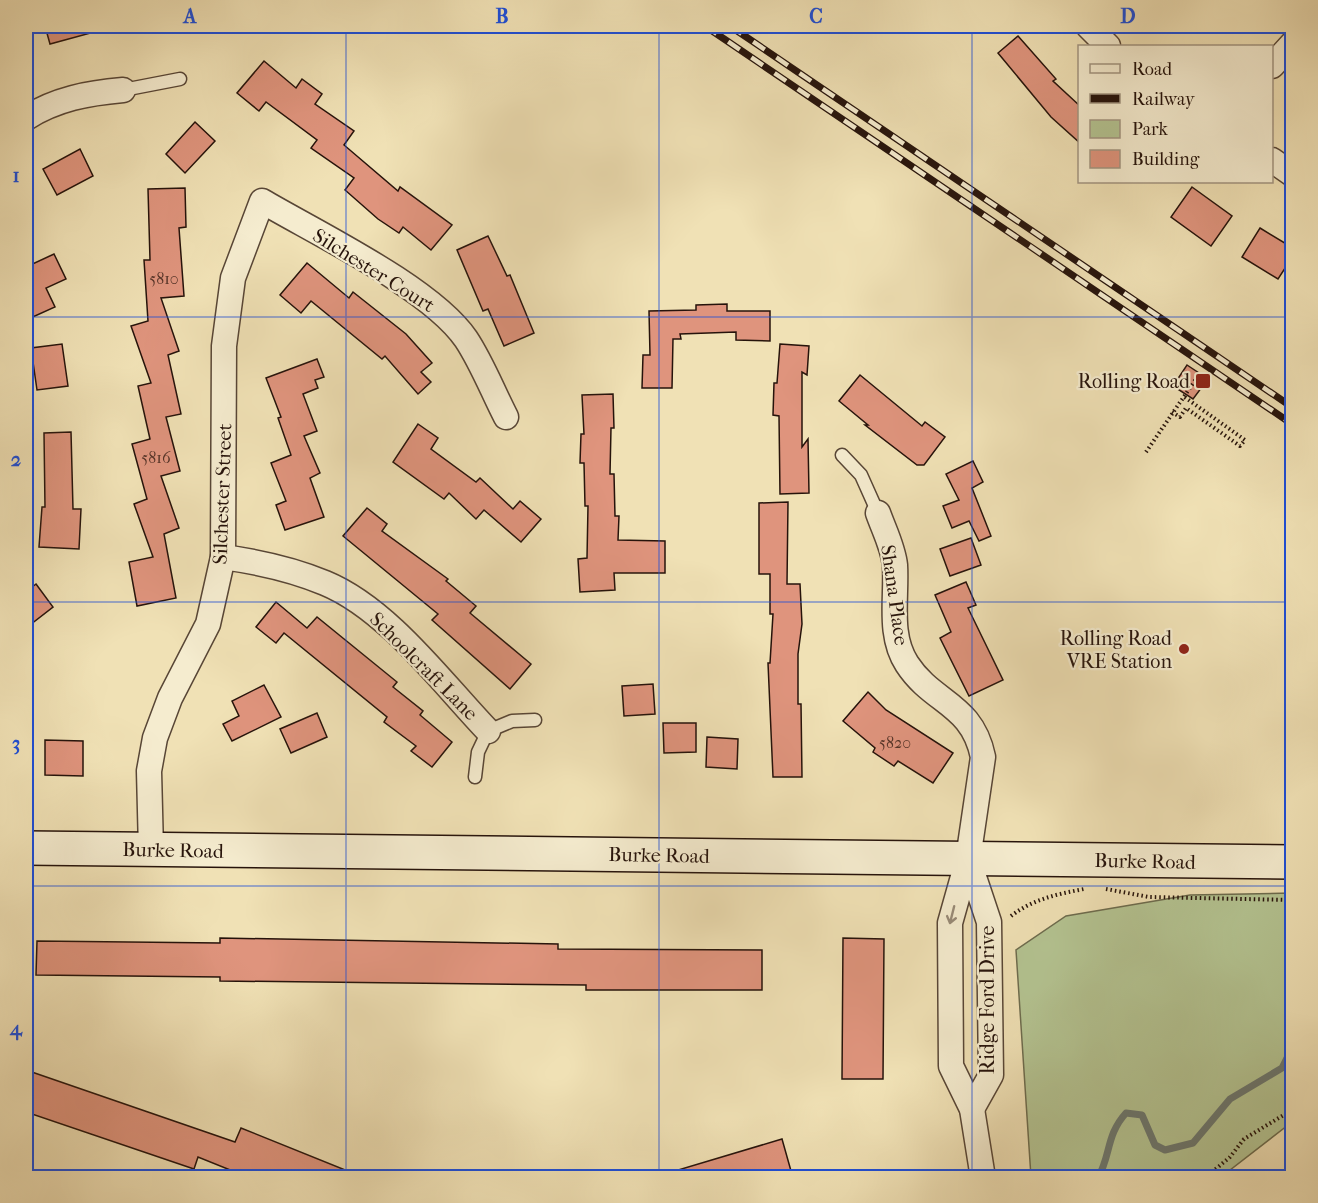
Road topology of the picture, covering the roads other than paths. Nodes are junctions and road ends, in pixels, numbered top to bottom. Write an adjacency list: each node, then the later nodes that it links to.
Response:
1 (1088, 26): 3 (street)
2 (1293, 44): 4 (street)
3 (1107, 45)
4 (1273, 65)
5 (180, 79): 6 (lane)
6 (123, 90): 7 (street)
7 (26, 118)
8 (1273, 161): 9 (street)
9 (1293, 174)
10 (262, 201): 11 (street, Silchester Court); 14 (street, Silchester Street)
11 (506, 417)
12 (842, 455): 13 (lane, Shana Place)
13 (878, 513): 20 (street, Shana Place)
14 (223, 557): 16 (street, Schoolcraft Lane); 19 (street, Silchester Street)
15 (536, 720): 16 (lane, Schoolcraft Lane)
16 (488, 731): 17 (lane, Schoolcraft Lane)
17 (475, 777)
18 (26, 848): 19 (street, Burke Road)
19 (151, 850): 20 (street, Burke Road)
20 (968, 859): 21 (street, Burke Road); 22 (street, Ridge Ford Drive, one-way to 22); 22 (street, Ridge Ford Drive)
21 (1293, 862)
22 (972, 1109): 23 (street, Ridge Ford Drive)
23 (983, 1178)

